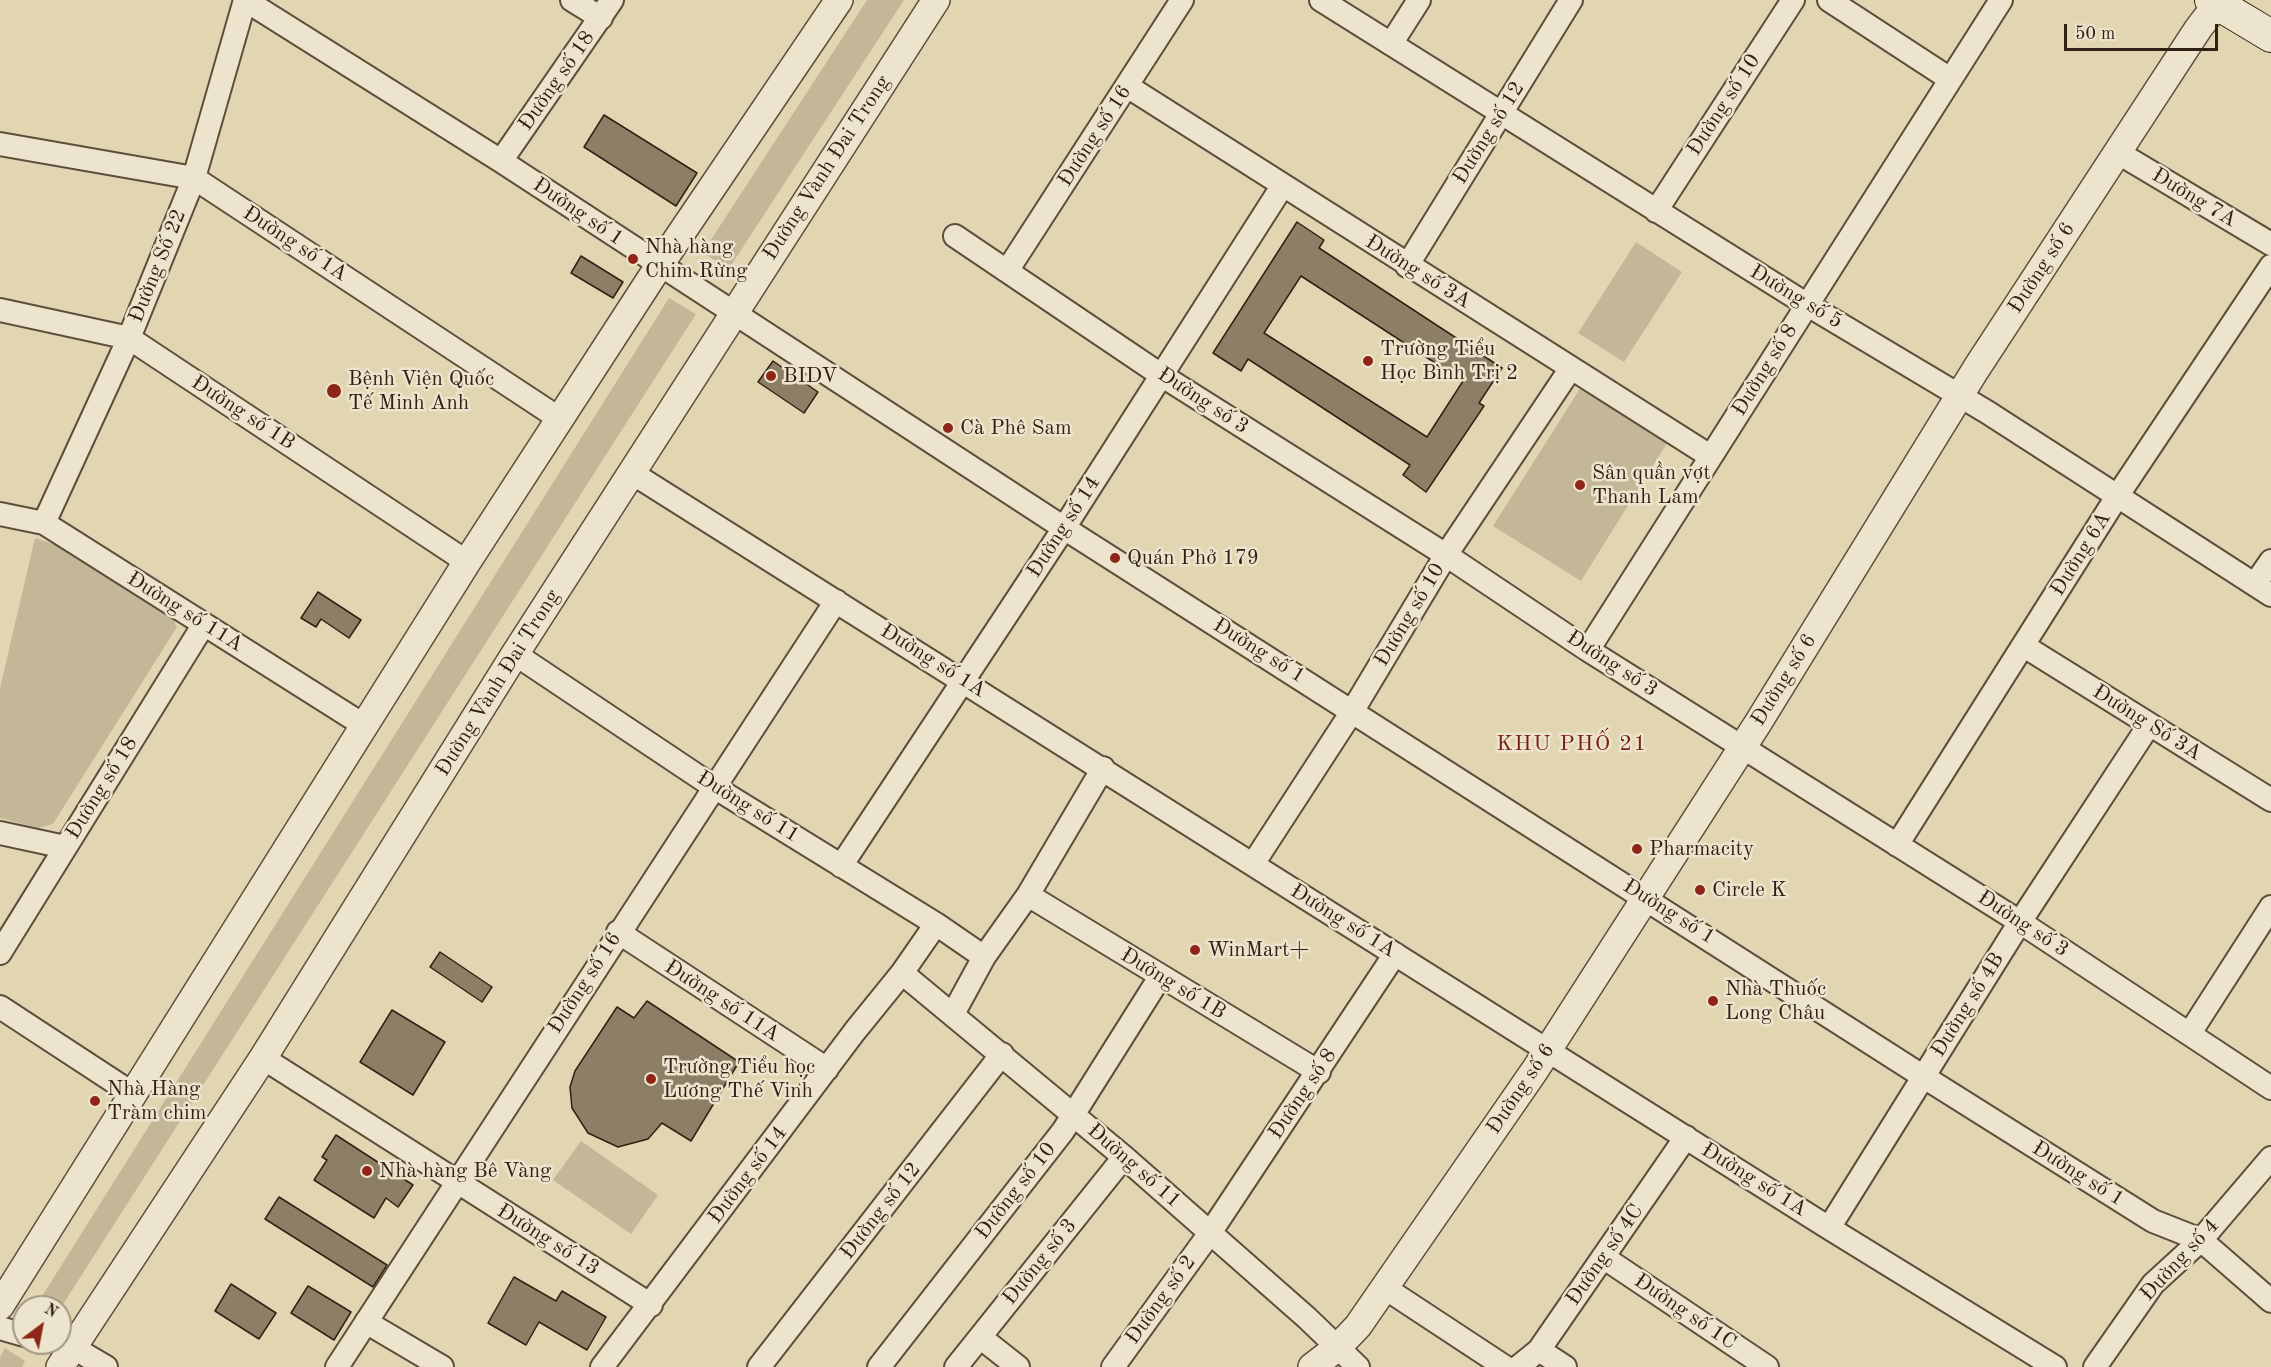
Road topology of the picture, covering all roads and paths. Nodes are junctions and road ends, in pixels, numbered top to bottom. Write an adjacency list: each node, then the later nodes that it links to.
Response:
1 (245, 0): 21 (street, Đường số 1); 22 (street, Đường Số 22)
2 (572, 0): 13 (street)
3 (839, 0): 27 (street)
4 (936, 0): 33 (street, Đường Vành Đai Trong)
5 (1182, 0): 17 (street, Đường số 16)
6 (1321, 0): 15 (street, Đường số 5)
7 (1419, 0): 15 (street)
8 (1571, 0): 18 (street, Đường số 12)
9 (1793, 0): 24 (street, Đường số 10)
10 (1829, 0): 16 (street)
11 (2001, 0): 16 (street, Đường số 8)
12 (2216, 1): 14 (main road); 20 (street, Đường số 6)
13 (606, 9): 21 (street, Đường số 18)
14 (2271, 36)
15 (1391, 44): 18 (street, Đường số 5)
16 (1950, 79): 31 (street, Đường số 8)
17 (1127, 86): 23 (street, Đường số 3A); 30 (street, Đường số 16)
18 (1501, 114): 24 (street, Đường số 5); 28 (street, Đường số 12)
19 (0, 144): 22 (street, Đường số 1A)
20 (2117, 152): 26 (street, Đường 7A); 37 (street, Đường số 6)
21 (501, 161): 27 (street, Đường số 1)
22 (194, 178): 34 (street, Đường Số 22); 38 (street, Đường số 1A)
23 (1283, 185): 28 (street, Đường số 3A); 36 (street, Đường số 14)
24 (1656, 211): 31 (street, Đường số 5)
25 (955, 236): 30 (street, Đường số 3)
26 (2271, 244)
27 (659, 266): 33 (street, Đường số 1); 38 (street)
28 (1407, 266): 35 (street, Đường số 3A)
29 (2271, 266): 41 (street, Đường 6A)
30 (1007, 271): 36 (street, Đường số 3)
31 (1806, 304): 37 (street, Đường số 5); 39 (street, Đường số 8)
32 (0, 310): 34 (street, Đường số 1B)
33 (733, 314): 40 (street, Đường Vành Đai Trong); 44 (street, Đường số 1)
34 (129, 338): 43 (street, Đường Số 22); 47 (street, Đường số 1B)
35 (1571, 368): 39 (street, Đường số 3A); 45 (street, Đường số 10)
36 (1161, 375): 44 (street, Đường số 14); 45 (street, Đường số 3)
37 (1960, 395): 41 (street, Đường số 5); 58 (street, Đường số 6)
38 (560, 419): 47 (street)
39 (1710, 456): 52 (street, Đường số 8)
40 (632, 473): 49 (street, Đường số 1A); 53 (street, Đường Vành Đai Trong)
41 (2118, 495): 48 (street, Đường số 5); 51 (street, Đường 6A)
42 (0, 514): 43 (street, Đường số 11A)
43 (44, 523): 50 (street, Đường số 11A)
44 (1064, 528): 54 (street, Đường số 14); 55 (street, Đường số 1)
45 (1446, 555): 52 (street, Đường số 3); 55 (street, Đường số 10)
46 (2271, 561): 48 (street)
47 (467, 562): 57 (street)
48 (2263, 589)
49 (836, 601): 54 (street, Đường số 1A); 60 (street, Đường số 16)
50 (204, 624): 57 (street, Đường số 11A); 64 (street, Đường số 18)
51 (2024, 646): 56 (street, Đường Số 3A); 63 (street, Đường 6A)
52 (1588, 650): 58 (street, Đường số 3)
53 (515, 654): 60 (street, Đường số 11); 83 (street, Đường Vành Đai Trong)
54 (964, 681): 59 (street, Đường số 1A); 66 (street, Đường số 14)
55 (1353, 710): 65 (street, Đường số 10); 68 (street, Đường số 1)
56 (2149, 725): 61 (street, Đường Số 3A); 70 (street, Đường số 4B)
57 (364, 726): 88 (street)
58 (1742, 747): 63 (street, Đường số 3); 68 (street, Đường số 6)
59 (1103, 768): 65 (street, Đường số 1A); 67 (street)
60 (714, 787): 66 (street, Đường số 11); 72 (street, Đường số 16)
61 (2271, 800)
62 (0, 833): 64 (street)
63 (1897, 846): 70 (street, Đường số 3)
64 (65, 847): 73 (street, Đường số 18)
65 (1253, 864): 74 (street, Đường số 1A)
66 (841, 866): 71 (street, Đường số 11)
67 (1028, 895): 75 (street); 77 (street, Đường số 1B)
68 (1645, 896): 81 (street, Đường số 6); 86 (street, Đường số 1)
69 (2271, 907): 80 (street)
70 (2020, 922): 80 (street, Đường số 3); 86 (street, Đường số 4B)
71 (936, 924): 75 (street, Đường số 11); 76 (street, Đường số 14)
72 (618, 932): 84 (street, Đường số 11A); 93 (street, Đường số 16)
73 (0, 953)
74 (1395, 954): 81 (street, Đường số 1A); 85 (street, Đường số 8)
75 (984, 957): 79 (street)
76 (902, 973): 79 (street, Đường số 11); 84 (street, Đường số 14)
77 (1160, 977): 85 (street, Đường số 1B); 89 (street, Đường số 10)
78 (0, 1007): 88 (street)
79 (953, 1014): 82 (street, Đường số 11)
80 (2190, 1033): 87 (street, Đường số 3)
81 (1548, 1050): 90 (street, Đường số 1A); 98 (street, Đường số 6)
82 (1002, 1054): 89 (street, Đường số 11); 113 (street, Đường số 12)
83 (263, 1058): 93 (street, Đường số 13); 104 (street, Đường Vành Đai Trong)
84 (827, 1069): 101 (street, Đường số 14)
85 (1319, 1072): 95 (street, Đường số 8)
86 (1924, 1077): 94 (street, Đường số 4B); 96 (street, Đường số 1)
87 (2271, 1088)
88 (133, 1094): 100 (street)
89 (1074, 1114): 91 (street, Đường số 11); 114 (street, Đường số 10)
90 (1686, 1137): 94 (street, Đường số 1A); 97 (street, Đường số 4C)
91 (1124, 1157): 95 (street, Đường số 11); 103 (street, Đường số 3)
92 (2271, 1158): 96 (street, Đường số 4)
93 (455, 1182): 101 (street, Đường số 13); 102 (street, Đường số 16)
94 (1829, 1228): 108 (street, Đường số 1A)
95 (1210, 1233): 105 (street, Đường số 11); 117 (street, Đường số 2)
96 (2201, 1240): 99 (street, Đường số 1); 125 (street, Đường số 4)
97 (1603, 1257): 106 (street, Đường số 4C); 123 (street, Đường số 1C)
98 (1385, 1288): 105 (street, Đường số 6); 120 (street)
99 (2271, 1301)
100 (0, 1305)
101 (651, 1305): 112 (street, Đường số 14)
102 (366, 1322): 110 (street, Đường số 16); 111 (street)
103 (980, 1337): 115 (street, Đường số 3); 116 (street)
104 (72, 1339)
105 (1338, 1347): 118 (street); 119 (street, Đường số 11)
106 (1539, 1350): 121 (street, Đường số 4C); 122 (street)
107 (72, 1355): 109 (street)
108 (2021, 1358): 124 (street, Đường số 1A)
109 (106, 1367)
110 (337, 1367)
111 (442, 1367)
112 (602, 1367)
113 (759, 1367)
114 (879, 1367)
115 (956, 1367)
116 (1018, 1367)
117 (1113, 1367)
118 (1312, 1367)
119 (1358, 1367)
120 (1505, 1367)
121 (1518, 1367)
122 (1564, 1367)
123 (1767, 1367)
124 (2055, 1367)
125 (2095, 1367)

